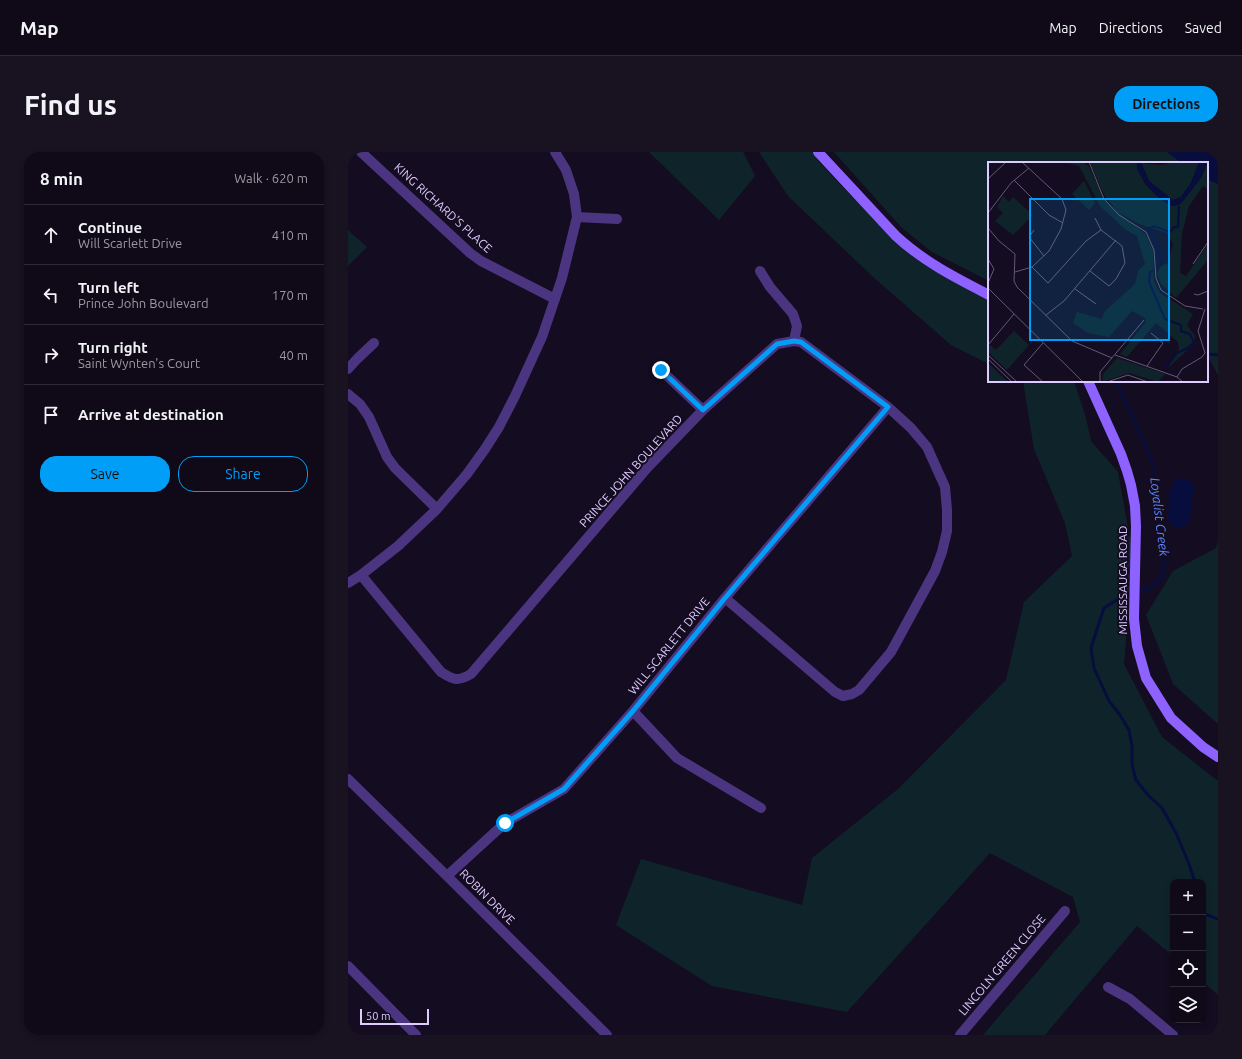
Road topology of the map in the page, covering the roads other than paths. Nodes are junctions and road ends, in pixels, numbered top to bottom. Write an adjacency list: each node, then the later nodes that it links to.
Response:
1 (361, 152): 8 (street, KING RICHARD'S PLACE)
2 (554, 152): 4 (street)
3 (818, 152): 7 (main road)
4 (577, 218): 5 (street); 8 (street)
5 (617, 219)
6 (760, 271): 9 (street)
7 (988, 294)
8 (555, 298): 17 (street)
9 (794, 341): 15 (street); 16 (street, PRINCE JOHN BOULEVARD)
10 (374, 343): 11 (street)
11 (348, 369)
12 (661, 370): 16 (street)
13 (1088, 382): 22 (main road, MISSISSAUGA ROAD)
14 (348, 394): 17 (street)
15 (888, 407): 20 (street, WILL SCARLETT DRIVE); 20 (street)
16 (703, 410): 18 (street, PRINCE JOHN BOULEVARD)
17 (437, 509): 18 (street)
18 (361, 575): 19 (street)
19 (348, 583)
20 (725, 598): 21 (street, WILL SCARLETT DRIVE)
21 (633, 711): 24 (street); 25 (street, WILL SCARLETT DRIVE)
22 (1218, 757)
23 (348, 779): 25 (street, ROBIN DRIVE)
24 (761, 808)
25 (448, 876): 30 (street, ROBIN DRIVE)
26 (1065, 911): 31 (street, LINCOLN GREEN CLOSE)
27 (348, 966): 29 (street)
28 (1108, 987): 32 (street)
29 (416, 1035)
30 (607, 1035)
31 (960, 1035)
32 (1173, 1035)

